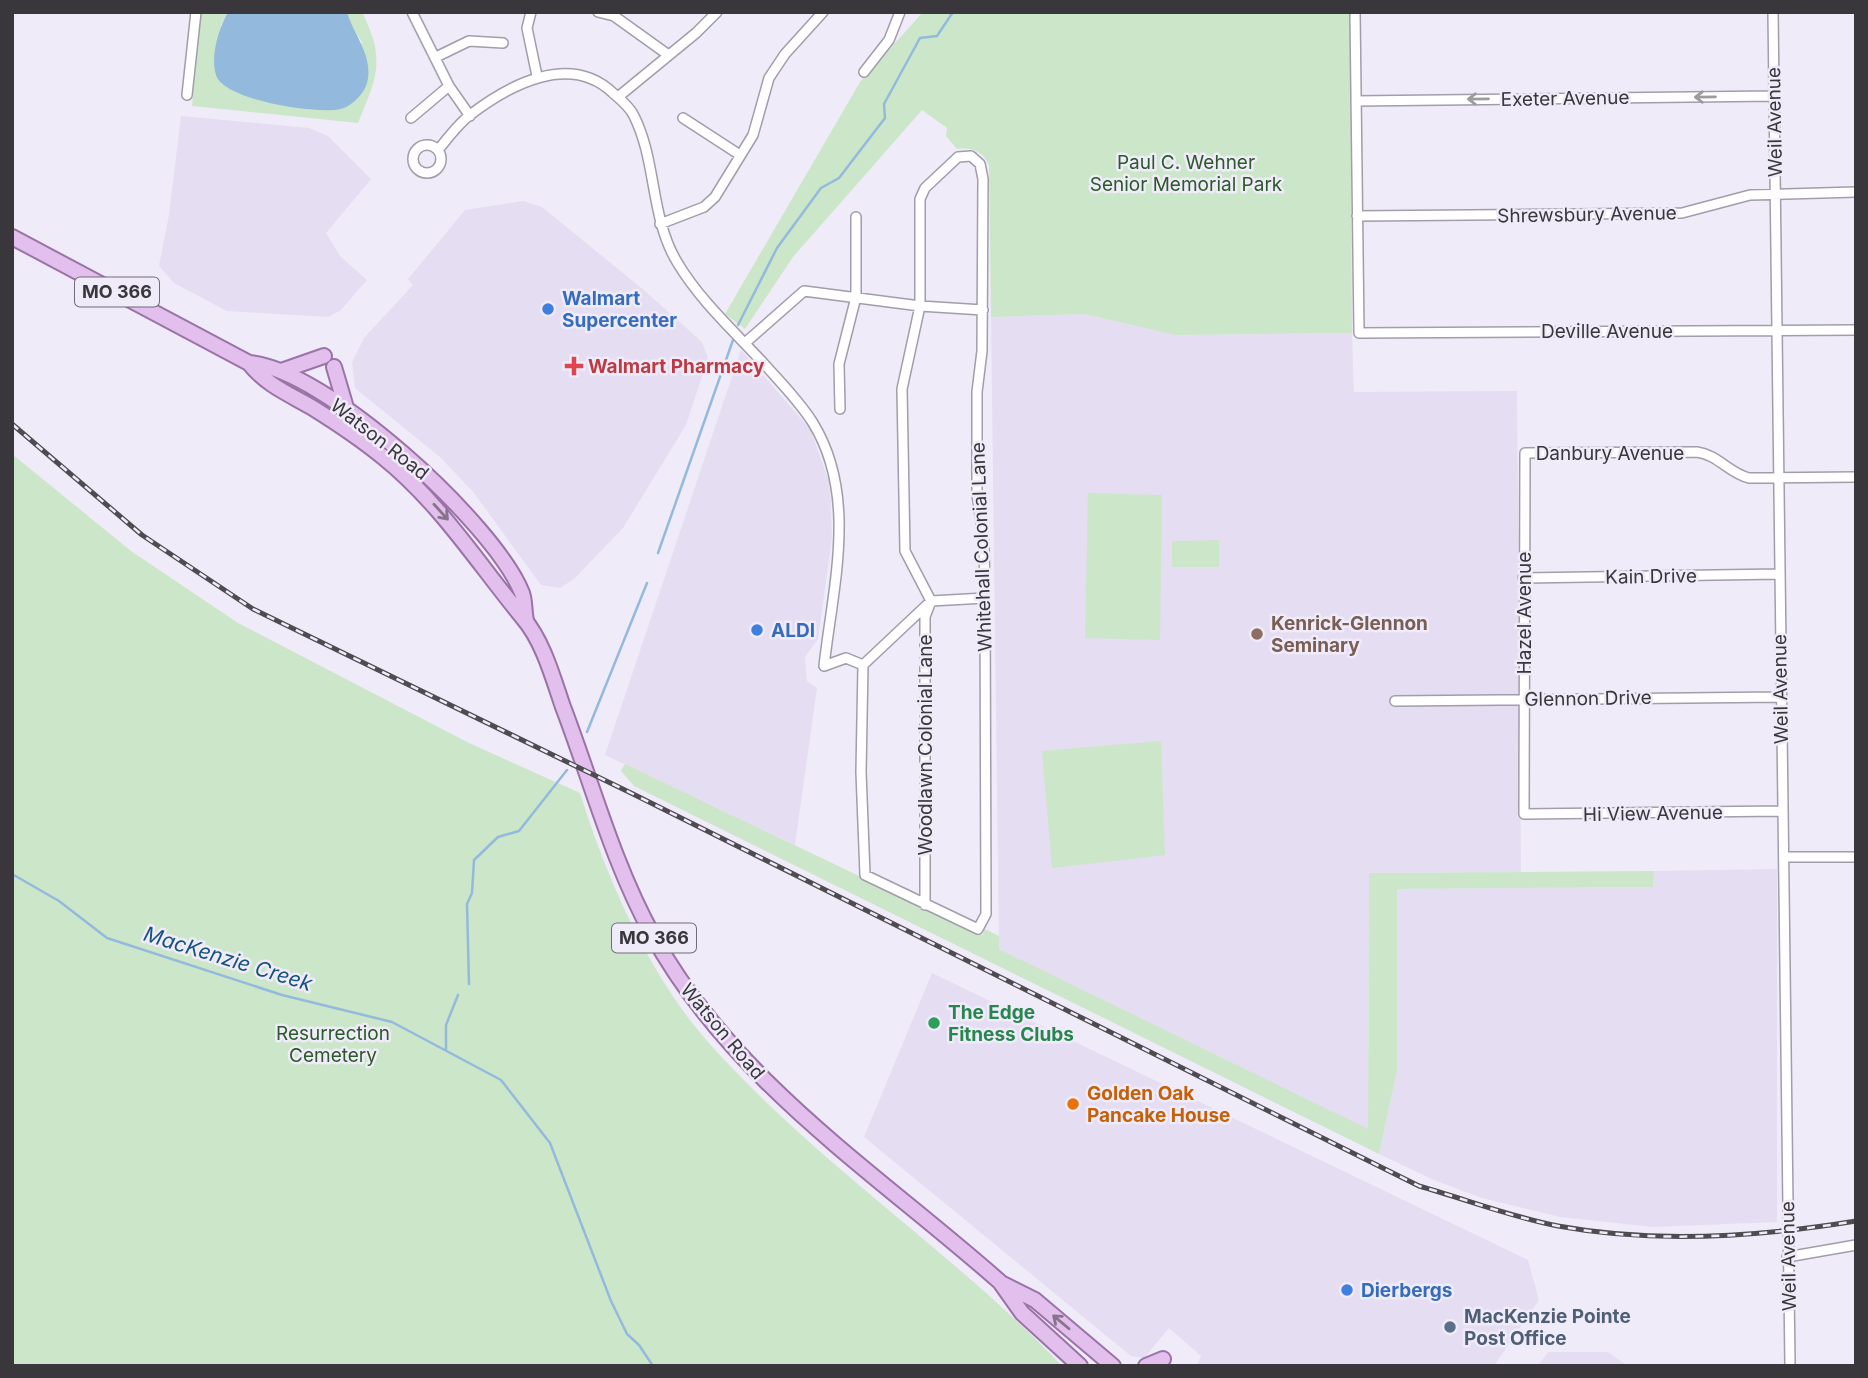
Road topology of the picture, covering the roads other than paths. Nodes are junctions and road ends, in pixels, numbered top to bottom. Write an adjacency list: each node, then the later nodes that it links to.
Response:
1 (196, 12): 17 (street)
2 (412, 12): 13 (street)
3 (531, 12): 15 (street)
4 (598, 12): 10 (street)
5 (717, 12): 12 (street)
6 (823, 12): 25 (street)
7 (900, 12): 14 (street)
8 (1355, 12): 20 (street)
9 (1773, 12): 18 (street, Weil Avenue)
10 (614, 14): 12 (street)
11 (503, 43): 13 (street)
12 (667, 54): 19 (street)
13 (436, 57): 16 (street)
14 (864, 72)
15 (537, 76): 19 (street); 21 (street)
16 (449, 86): 21 (street); 22 (street)
17 (187, 95)
18 (1773, 96): 20 (street, Exeter Avenue, one-way to 20); 27 (street, Weil Avenue)
19 (618, 97): 30 (street)
20 (1356, 101): 28 (street)
21 (470, 116): 24 (street)
22 (411, 118)
23 (682, 118): 25 (street)
24 (438, 150)
25 (740, 155): 30 (street)
26 (1856, 192): 27 (street, Shrewsbury Avenue)
27 (1774, 193): 28 (street, Shrewsbury Avenue); 35 (street, Weil Avenue)
28 (1357, 216): 35 (street, Deville Avenue)
29 (856, 217): 32 (street)
30 (660, 224): 37 (street)
31 (12, 237): 38 (main road, Watson Road / MO 366)
32 (856, 296): 33 (street); 37 (street); 40 (street)
33 (920, 306): 34 (street); 34 (street, Whitehall Colonial Lane); 48 (street)
34 (983, 310): 47 (street, Whitehall Colonial Lane)
35 (1777, 330): 36 (street, Deville Avenue); 44 (street, Weil Avenue)
36 (1856, 330)
37 (745, 343): 50 (street)
38 (249, 363): 39 (main road, Watson Road / MO 366); 49 (main road, Watson Road / MO 366, one-way to 49)
39 (281, 372): 41 (main road, Watson Road / MO 366); 41 (main road)
40 (840, 409)
41 (348, 412): 49 (main road, Watson Road / MO 366)
42 (1525, 453): 44 (street, Danbury Avenue); 46 (street, Hazel Avenue)
43 (1856, 477): 44 (street, Danbury Avenue)
44 (1778, 478): 45 (street, Weil Avenue)
45 (1779, 574): 46 (street, Kain Drive); 51 (street, Weil Avenue)
46 (1523, 578): 52 (street, Hazel Avenue)
47 (985, 598): 48 (street); 58 (street, Whitehall Colonial Lane)
48 (931, 601): 50 (street); 58 (street, Woodlawn Colonial Lane)
49 (526, 620): 61 (main road, Watson Road / MO 366)
50 (863, 664): 58 (street)
51 (1780, 697): 52 (street, Glennon Drive); 54 (street, Weil Avenue)
52 (1524, 698): 53 (street, Glennon Drive); 55 (street, Hazel Avenue)
53 (1395, 701)
54 (1781, 811): 55 (street, Hi View Avenue); 56 (street, Weil Avenue)
55 (1524, 814)
56 (1785, 857): 57 (street); 60 (street, Weil Avenue)
57 (1856, 857)
58 (925, 905)
59 (1856, 1245): 60 (street)
60 (1787, 1257): 66 (street, Weil Avenue)
61 (1000, 1282): 63 (main road, Watson Road / MO 366); 64 (main road, Watson Road / MO 366, one-way to 61)
62 (1163, 1359): 65 (main road)
63 (1080, 1366)
64 (1113, 1366)
65 (1146, 1366)
66 (1790, 1366)

